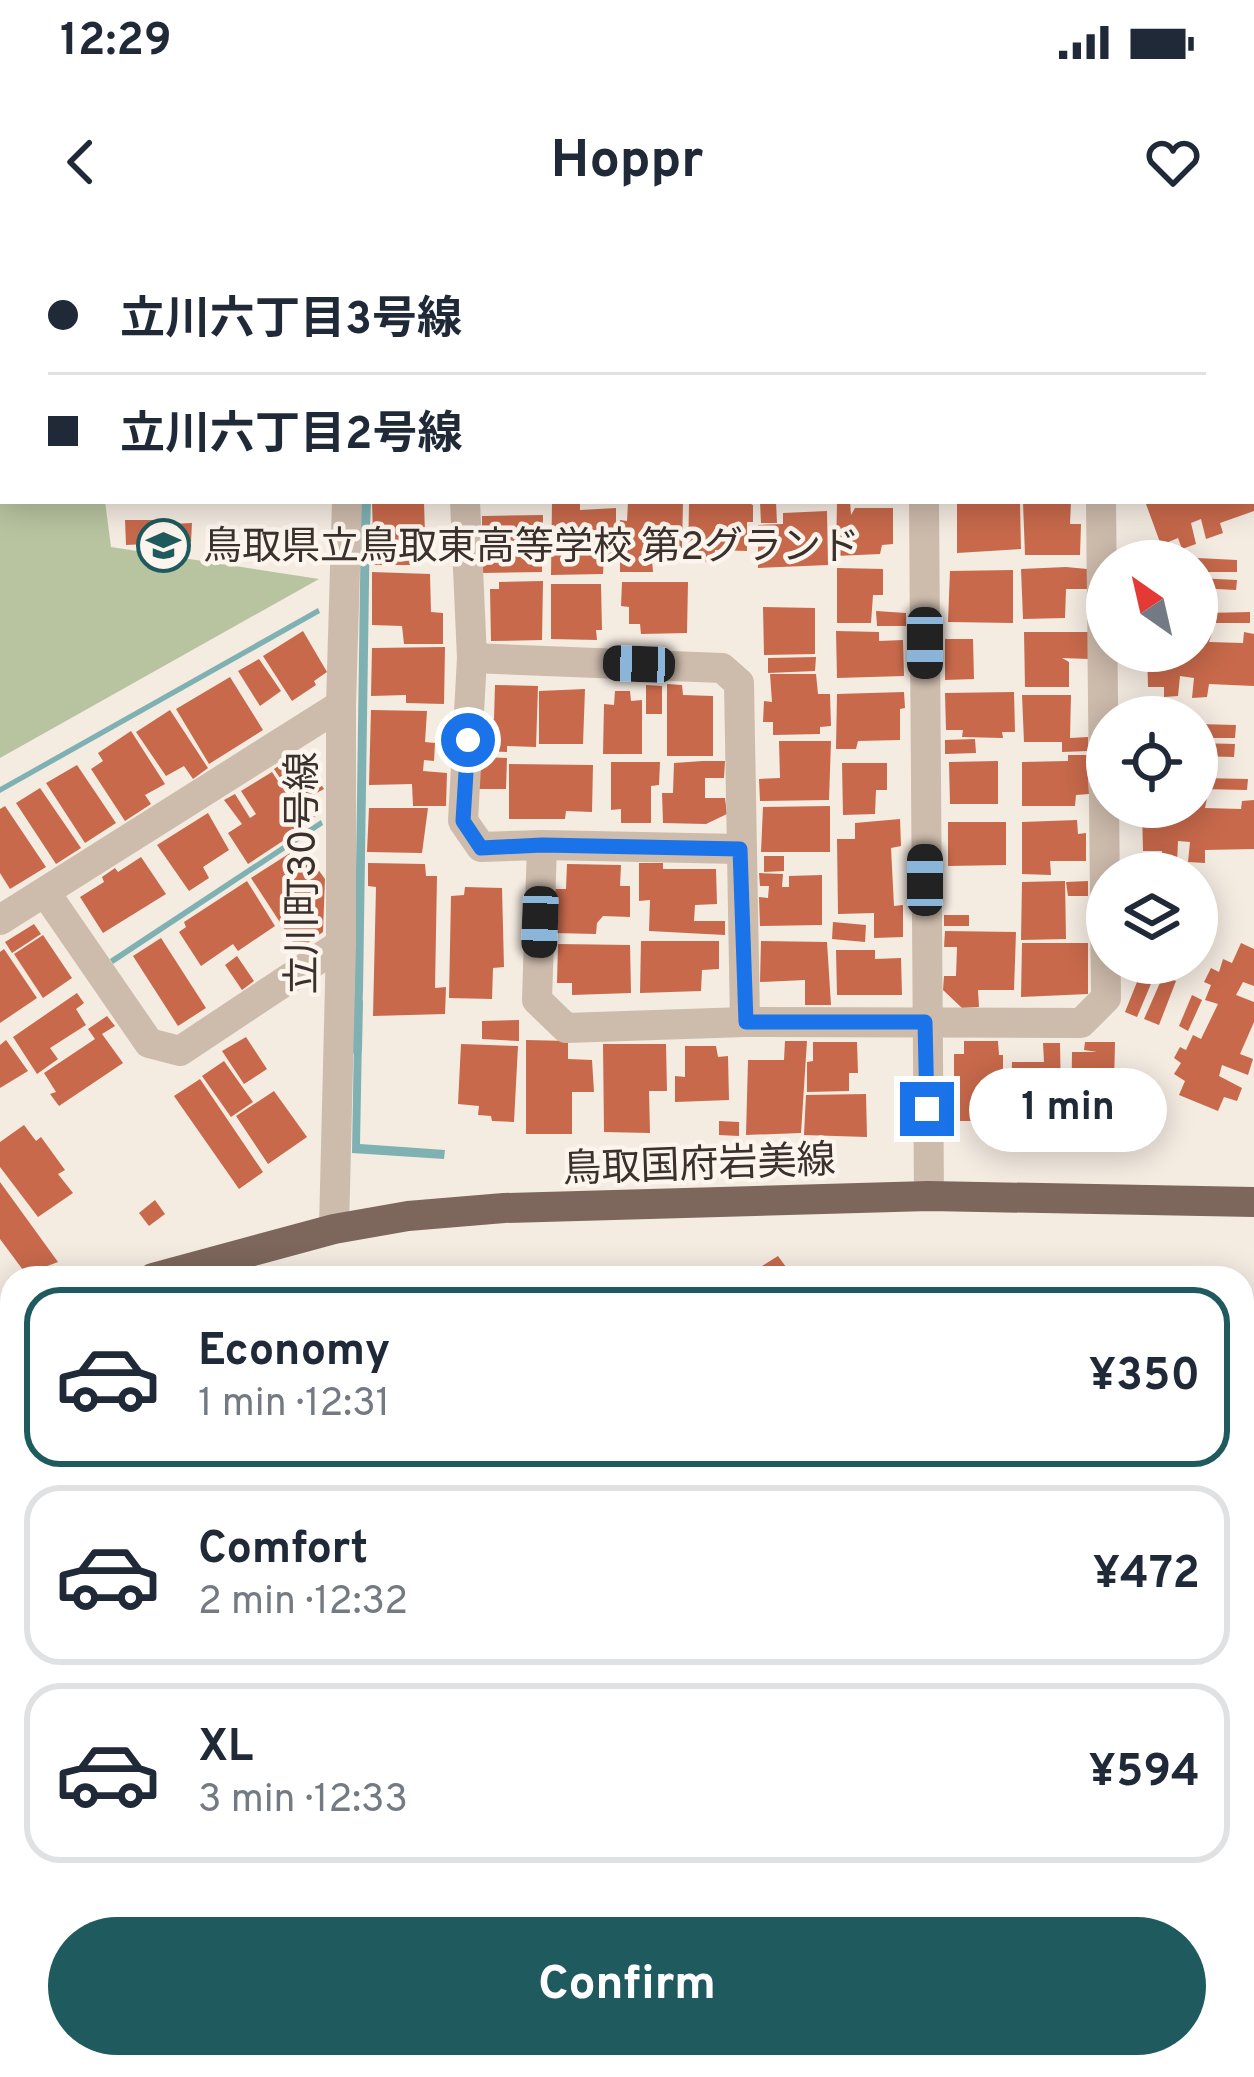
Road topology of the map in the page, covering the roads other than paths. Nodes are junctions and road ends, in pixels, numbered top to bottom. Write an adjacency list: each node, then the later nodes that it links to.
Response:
1 (347, 504): 6 (street)
2 (465, 504): 5 (street)
3 (924, 504): 13 (street)
4 (1101, 504): 13 (street)
5 (472, 658): 7 (street); 8 (street)
6 (341, 704): 9 (street, 立川町30号線); 11 (street, 立川町30号線)
7 (542, 845): 8 (street); 12 (street)
8 (740, 849): 12 (street)
9 (45, 892): 10 (street, 立川町30号線); 11 (street)
10 (0, 920)
11 (341, 944): 16 (street, 立川町30号線)
12 (746, 1022): 13 (street)
13 (925, 1022): 14 (street)
14 (928, 1196): 15 (main road, 鳥取国府岩美線); 16 (main road, 鳥取国府岩美線)
15 (1254, 1202)
16 (334, 1229): 17 (main road, 鳥取国府岩美線)
17 (197, 1266)

